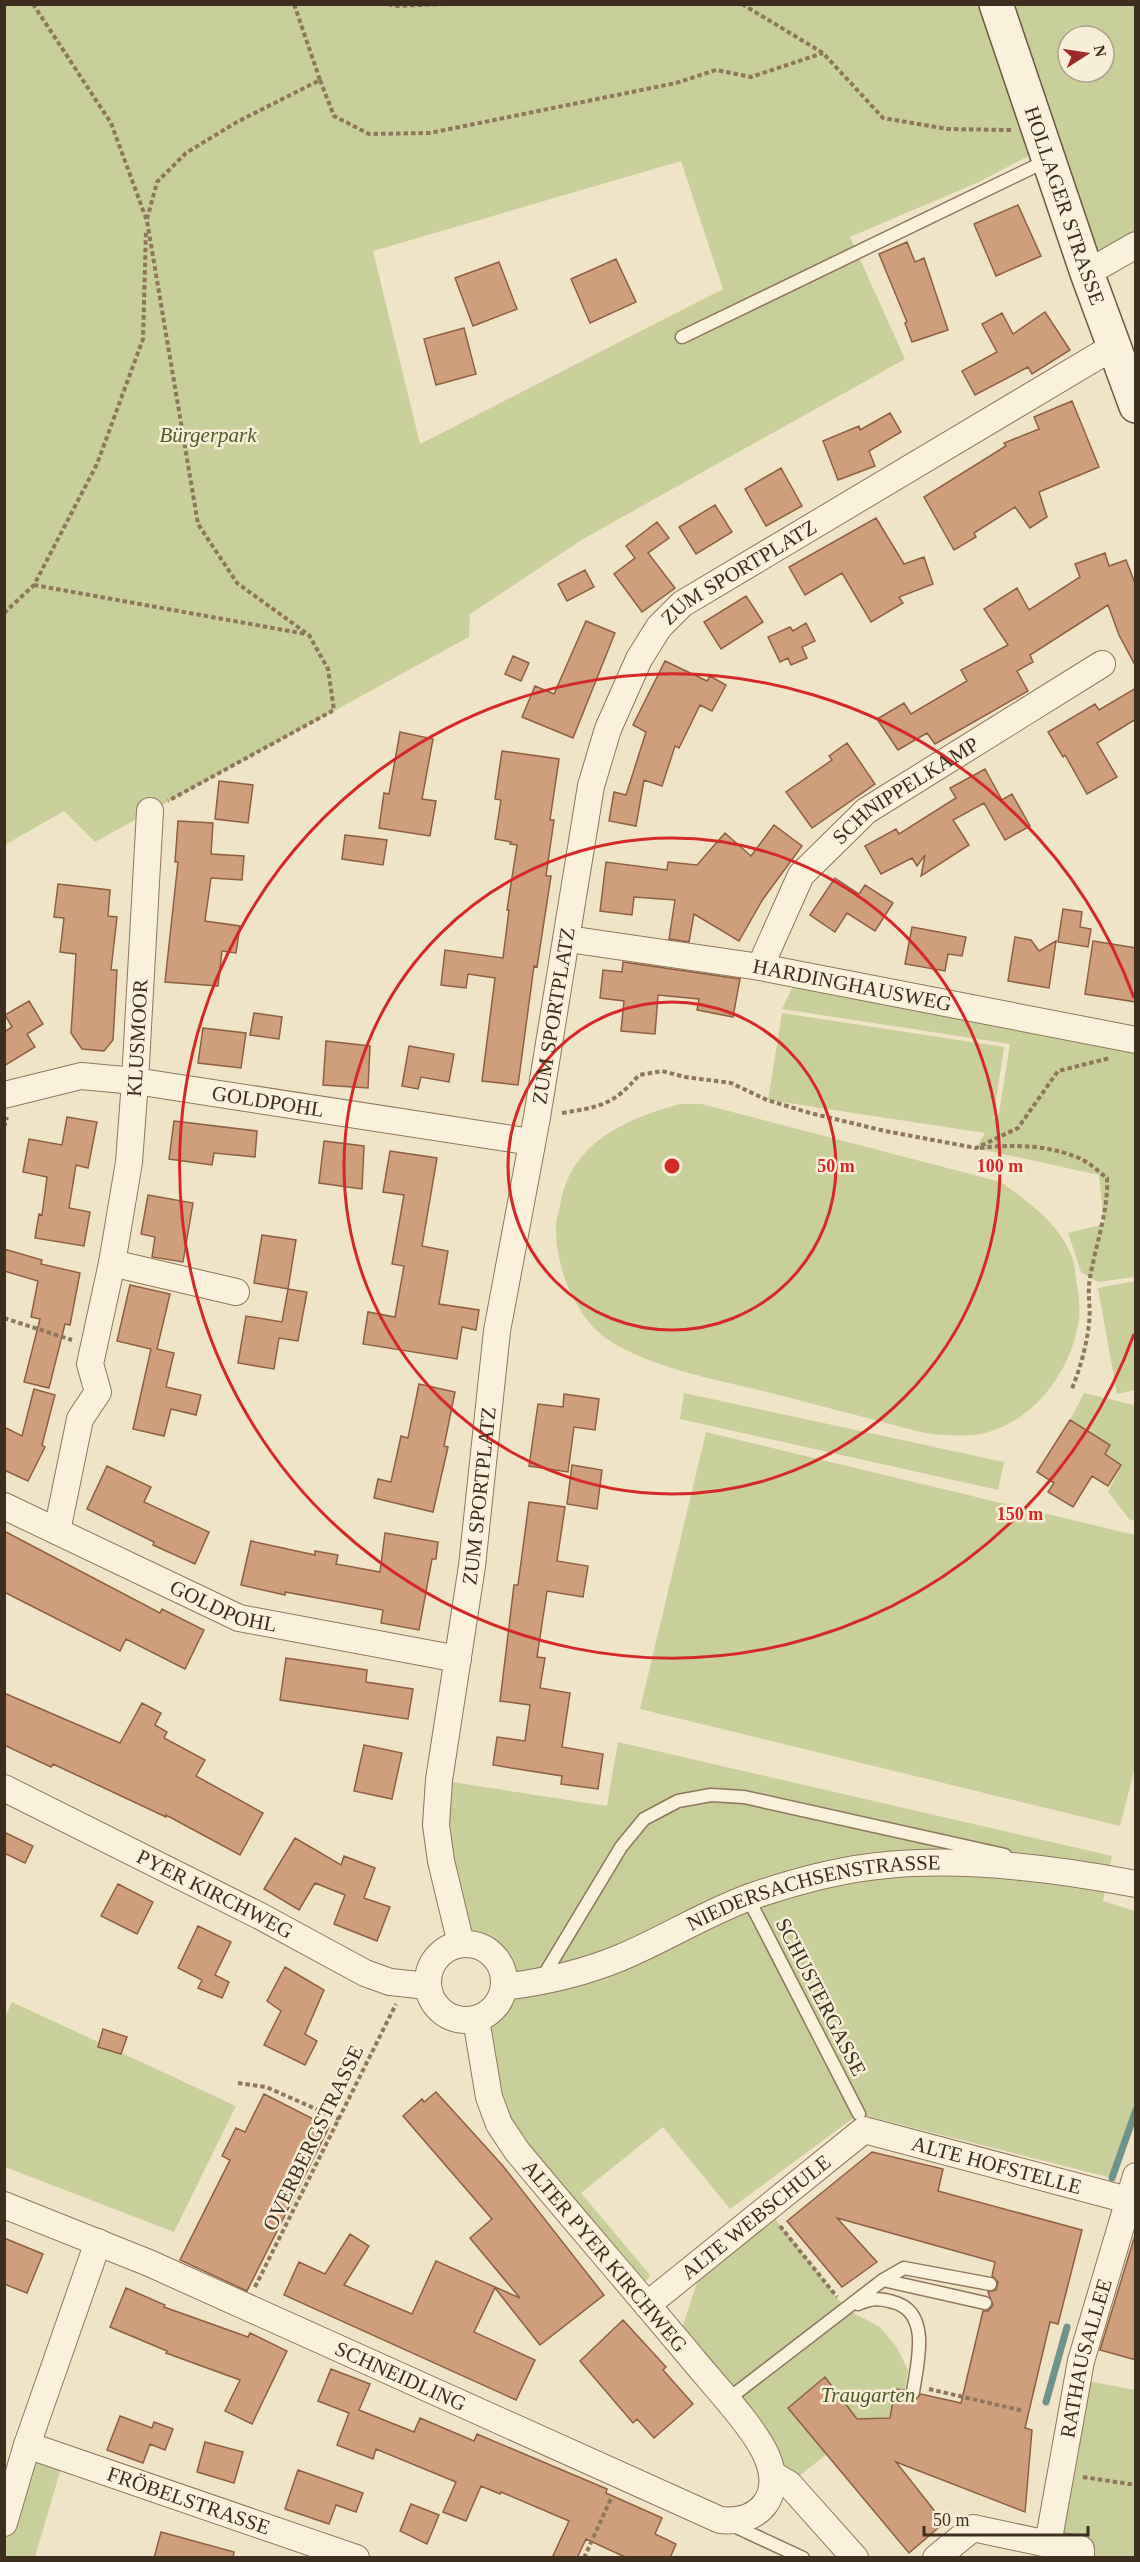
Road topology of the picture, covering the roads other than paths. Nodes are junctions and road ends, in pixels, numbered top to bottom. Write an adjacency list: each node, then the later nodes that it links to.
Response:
1 (996, 4): 2 (street, HOLLAGER STRASSE)
2 (1047, 154): 4 (street, HOLLAGER STRASSE); 5 (lane)
3 (1136, 245): 4 (street)
4 (1087, 273): 6 (street, HOLLAGER STRASSE)
5 (682, 337)
6 (1113, 347): 7 (street, HOLLAGER STRASSE); 10 (street, ZUM SPORTPLATZ)
7 (1136, 406)
8 (1102, 664): 11 (street, SCHNIPPELKAMP)
9 (150, 811): 13 (street, KLUSMOOR)
10 (568, 939): 11 (street, HARDINGHAUSWEG); 15 (street, ZUM SPORTPLATZ)
11 (760, 967): 12 (street, HARDINGHAUSWEG)
12 (1127, 1047)
13 (135, 1082): 14 (street, GOLDPOHL); 15 (street, GOLDPOHL); 16 (street, KLUSMOOR)
14 (4, 1095)
15 (532, 1142): 20 (street, ZUM SPORTPLATZ)
16 (112, 1263): 17 (street); 19 (street, KLUSMOOR)
17 (236, 1292)
18 (4, 1506): 19 (street, GOLDPOHL)
19 (57, 1531): 20 (street, GOLDPOHL)
20 (458, 1659): 24 (street, ZUM SPORTPLATZ)
21 (4, 1788): 26 (street, PYER KIRCHWEG)
22 (1136, 1884): 23 (street, NIEDERSACHSENSTRASSE); 25 (lane)
23 (748, 1898): 25 (street, NIEDERSACHSENSTRASSE); 29 (lane, SCHUSTERGASSE)
24 (460, 1944): 26 (street); 27 (street)
25 (540, 1982): 27 (street, NIEDERSACHSENSTRASSE)
26 (417, 1985): 28 (street)
27 (504, 1987): 28 (street)
28 (476, 2019): 37 (street, ALTER PYER KIRCHWEG)
29 (861, 2122): 30 (street, ALTE HOFSTELLE); 37 (street, ALTE WEBSCHULE)
30 (1132, 2188): 32 (street, RATHAUSALLEE)
31 (4, 2205): 33 (street, SCHNEIDLING)
32 (1128, 2233): 46 (street, RATHAUSALLEE)
33 (98, 2242): 41 (street); 44 (street, SCHNEIDLING)
34 (883, 2280): 35 (lane); 36 (lane); 38 (lane)
35 (990, 2284)
36 (985, 2303)
37 (647, 2305): 40 (street, ALTER PYER KIRCHWEG)
38 (846, 2309): 39 (lane); 40 (lane)
39 (911, 2389)
40 (727, 2400): 42 (street, ALTER PYER KIRCHWEG)
41 (27, 2445): 43 (street); 47 (street, FRÖBELSTRASSE)
42 (772, 2474): 44 (street); 49 (street)
43 (9, 2489): 45 (street)
44 (720, 2520): 48 (lane)
45 (4, 2523)
46 (1048, 2544): 50 (street); 51 (street)
47 (352, 2557)
48 (802, 2558)
49 (855, 2558)
50 (936, 2558)
51 (1081, 2558)

